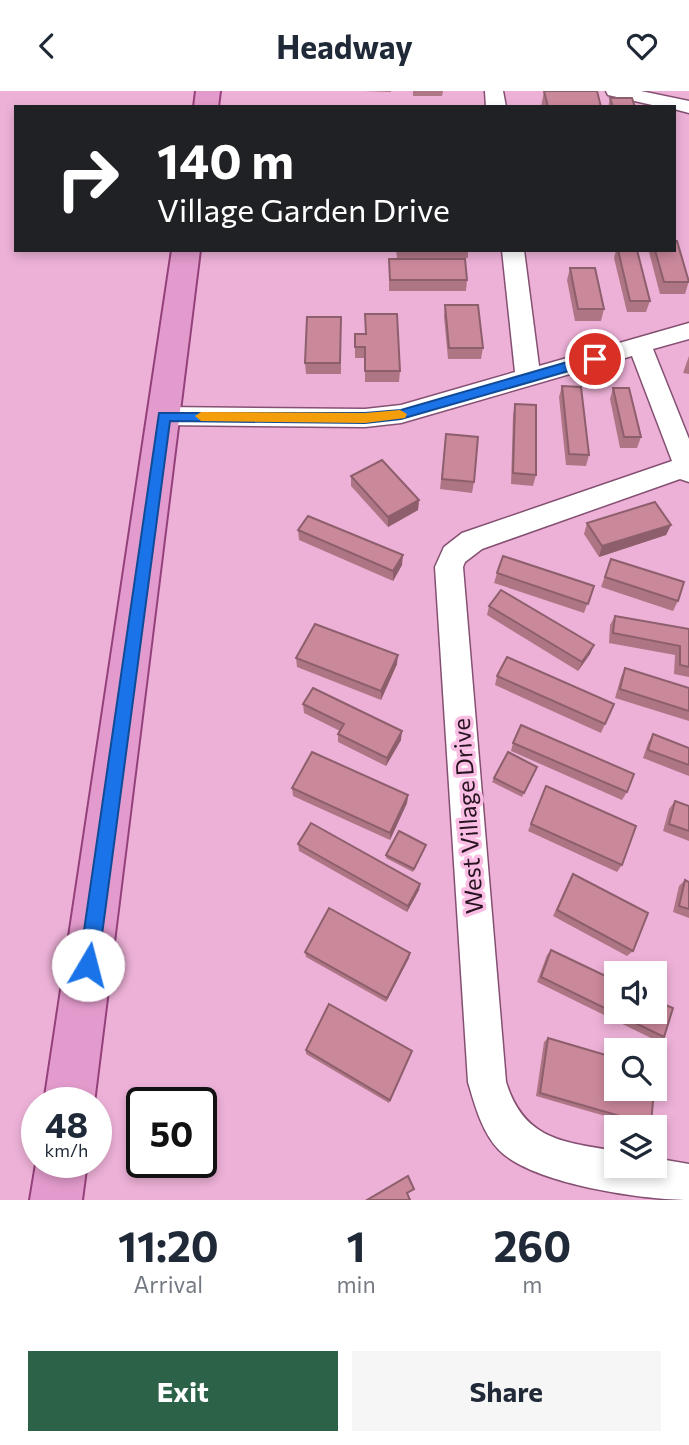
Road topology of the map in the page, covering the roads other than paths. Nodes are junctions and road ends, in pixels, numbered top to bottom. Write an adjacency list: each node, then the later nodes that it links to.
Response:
1 (615, 91): 2 (street)
2 (689, 107)
3 (186, 252): 8 (main road)
4 (513, 252): 7 (street)
5 (689, 331): 6 (street)
6 (640, 346): 7 (street); 9 (street, West Village Drive)
7 (528, 378): 8 (street)
8 (164, 416): 10 (main road)
9 (688, 469): 12 (street, West Village Drive)
10 (71, 1087)
11 (59, 1178): 13 (main road)
12 (689, 1184)
13 (56, 1200)

